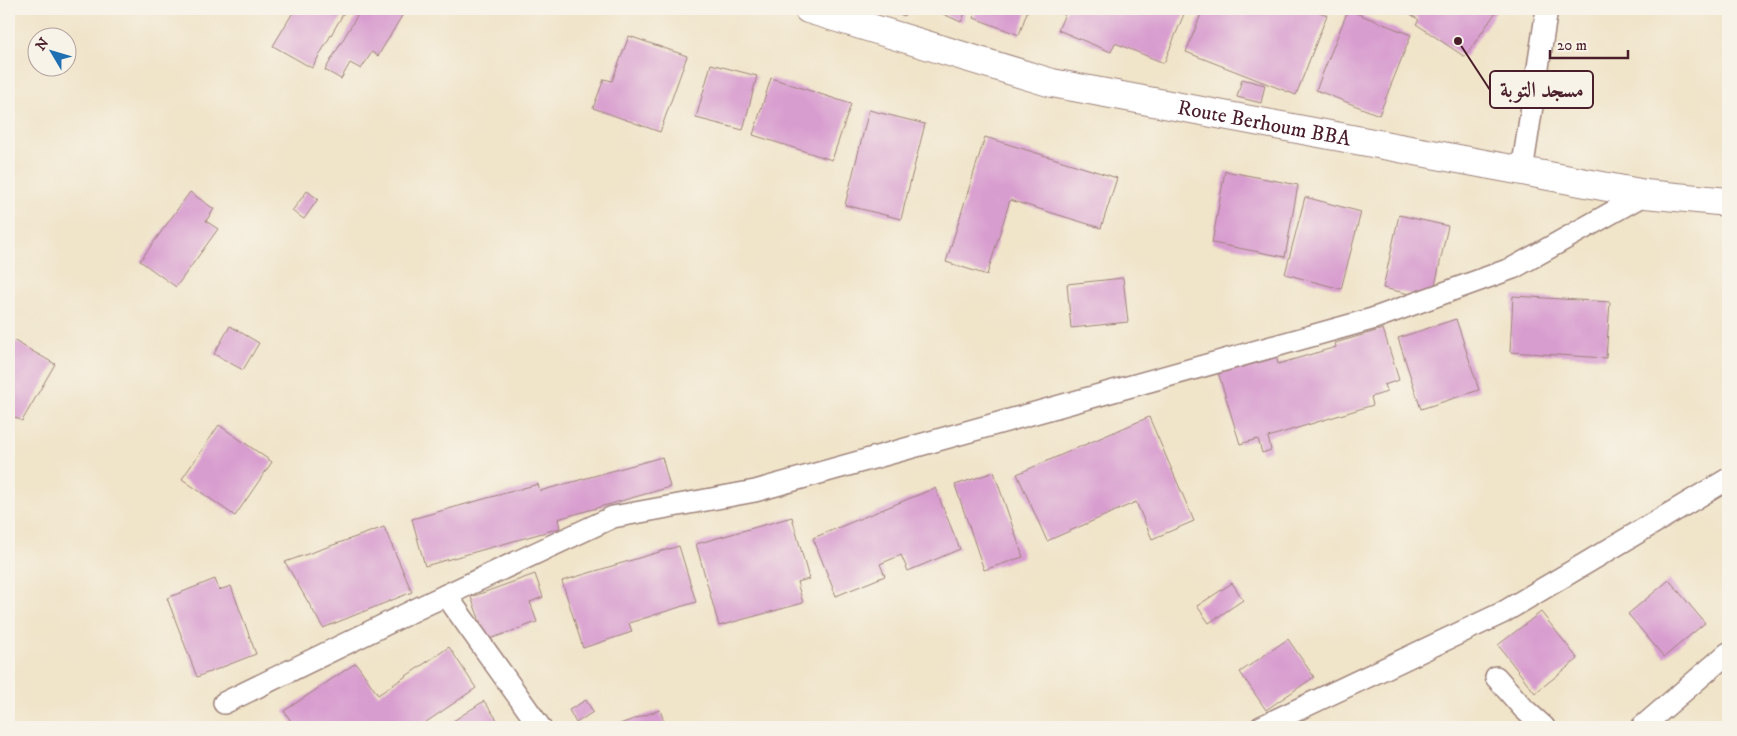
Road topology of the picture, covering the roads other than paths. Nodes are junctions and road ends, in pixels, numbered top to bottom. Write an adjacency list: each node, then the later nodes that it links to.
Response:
1 (808, 9): 3 (main road, Route Berhoum BBA)
2 (1547, 9): 3 (street)
3 (1522, 171): 4 (main road, Route Berhoum BBA)
4 (1645, 194): 5 (main road, Route Berhoum BBA); 7 (street)
5 (1728, 202)
6 (1728, 479): 12 (street)
7 (446, 595): 10 (street); 11 (street)
8 (1728, 653): 14 (street)
9 (1496, 677): 13 (street)
10 (224, 703)
11 (540, 727)
12 (1261, 727)
13 (1544, 727)
14 (1642, 727)

